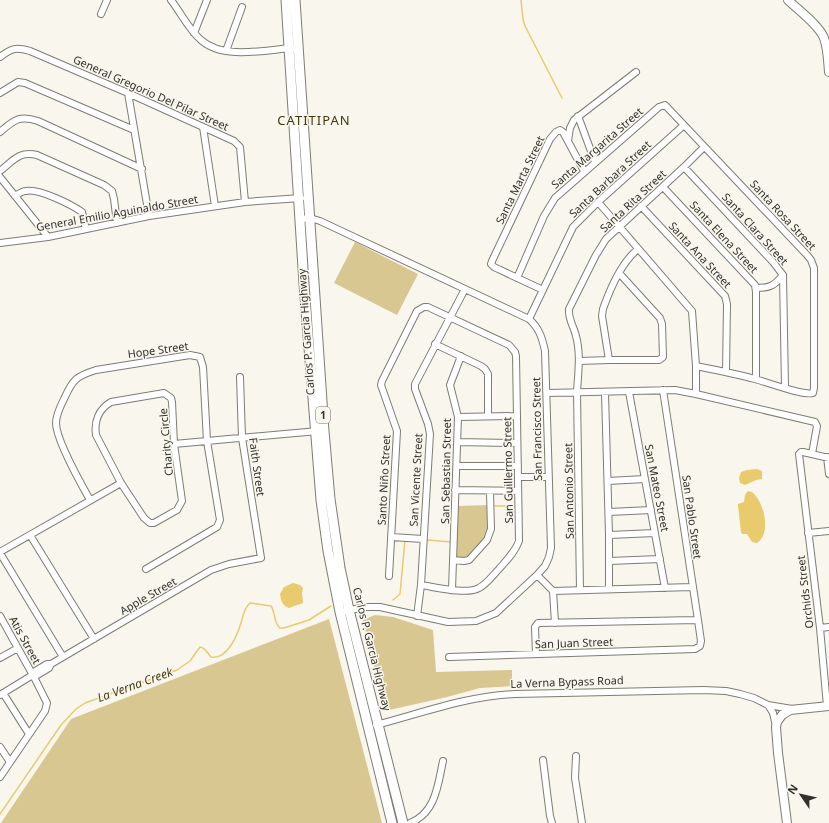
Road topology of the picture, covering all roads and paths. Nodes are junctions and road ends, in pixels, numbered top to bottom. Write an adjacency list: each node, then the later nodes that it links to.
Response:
1 (107, 0): 8 (street)
2 (171, 0): 9 (street)
3 (207, 0): 9 (street)
4 (286, 0): 10 (highway, Carlos P. Garcia Highway / 1)
5 (295, 0): 10 (highway, Carlos P. Garcia Highway / 1)
6 (788, 0): 14 (main road)
7 (242, 7): 11 (street)
8 (101, 14)
9 (194, 33): 11 (street)
10 (293, 48): 11 (street); 33 (highway, Carlos P. Garcia Highway / 1)
11 (226, 51)
12 (0, 57): 16 (street, General Gregorio Del Pilar Street)
13 (636, 72): 18 (street)
14 (829, 72)
15 (0, 93): 21 (street)
16 (128, 93): 20 (street, General Gregorio Del Pilar Street); 21 (street)
17 (665, 105): 19 (street, Santa Rosa Street); 25 (street, Santa Margarita Street)
18 (578, 116): 23 (street); 25 (street)
19 (684, 125): 24 (street, Santa Rosa Street); 35 (street, Santa Barbara Street)
20 (203, 127): 34 (street, General Gregorio Del Pilar Street); 36 (street)
21 (134, 130): 27 (street)
22 (0, 132): 27 (street)
23 (568, 141): 29 (street); 48 (street, Santa Marta Street)
24 (704, 147): 26 (street, Santa Rita Street); 64 (street, Santa Rosa Street)
25 (596, 162): 29 (street, Santa Margarita Street)
26 (684, 167): 31 (street, Santa Rita Street); 47 (street, Santa Clara Street)
27 (142, 169): 38 (street)
28 (0, 171): 40 (street)
29 (584, 171): 48 (street, Santa Margarita Street)
30 (0, 177): 32 (street)
31 (663, 187): 37 (street, Santa Rita Street); 49 (street, Santa Elena Street)
32 (15, 196): 42 (street); 43 (street)
33 (304, 198): 34 (street, General Emilio Aguinaldo Street); 39 (highway, Carlos P. Garcia Highway / 1)
34 (245, 202): 36 (street, General Emilio Aguinaldo Street)
35 (598, 202): 41 (street); 51 (street, Santa Barbara Street)
36 (215, 206): 38 (street, General Emilio Aguinaldo Street)
37 (641, 206): 41 (street, Santa Rita Street); 61 (street, Santa Ana Street)
38 (149, 216): 40 (street, General Emilio Aguinaldo Street)
39 (305, 218): 50 (street, San Francisco Street); 56 (highway, Carlos P. Garcia Highway / 1); 57 (highway, Carlos P. Garcia Highway / 1)
40 (117, 223): 42 (street, General Emilio Aguinaldo Street)
41 (620, 226): 45 (street); 59 (street, Santa Rita Street)
42 (86, 228): 43 (street, General Emilio Aguinaldo Street)
43 (48, 237): 44 (street, General Emilio Aguinaldo Street)
44 (0, 243)
45 (638, 249): 46 (street); 60 (street)
46 (620, 273): 58 (street); 58 (street)
47 (783, 275): 49 (street); 64 (street, Santa Clara Street)
48 (517, 278): 51 (street)
49 (756, 288): 63 (street, Santa Elena Street)
50 (465, 289): 52 (street, San Vicente Street); 53 (street, San Francisco Street)
51 (543, 290): 53 (street, Santa Barbara Street)
52 (450, 317): 54 (street, San Vicente Street); 72 (street, San Guillermo Street); 102 (street, Santo Niño Street)
53 (528, 319): 68 (street, San Francisco Street)
54 (435, 344): 55 (street); 103 (street, San Vicente Street)
55 (461, 356): 71 (street); 73 (street, San Sebastian Street)
56 (310, 357): 57 (highway); 74 (highway, Carlos P. Garcia Highway / 1)
57 (320, 357): 74 (highway, Carlos P. Garcia Highway / 1)
58 (609, 360): 59 (street)
59 (579, 361): 66 (street, Santa Rita Street)
60 (696, 366): 61 (street); 70 (street)
61 (726, 372): 63 (street)
62 (240, 377): 75 (street, Faith Street)
63 (756, 379): 64 (street)
64 (786, 388)
65 (663, 390): 67 (street); 70 (street); 113 (street, San Pablo Street)
66 (578, 392): 68 (street); 69 (street); 117 (street, San Antonio Street)
67 (629, 392): 69 (street); 87 (street, San Mateo Street)
68 (547, 393): 86 (street, San Francisco Street)
69 (605, 393): 88 (street)
70 (696, 394): 80 (street)
71 (488, 416): 72 (street); 73 (street)
72 (517, 416): 78 (street, San Guillermo Street)
73 (458, 417): 77 (street, San Sebastian Street)
74 (320, 431): 75 (street); 93 (highway, Carlos P. Garcia Highway / 1)
75 (242, 438): 76 (street); 105 (street, Faith Street)
76 (207, 441): 79 (street); 94 (street, Hope Street); 109 (street, Hope Street)
77 (458, 442): 78 (street); 82 (street, San Sebastian Street)
78 (517, 443): 83 (street, San Guillermo Street)
79 (174, 444): 89 (street, Charity Circle); 89 (street, Charity Circle)
80 (812, 454): 81 (street); 98 (street, Orchids Street)
81 (828, 457): 84 (street)
82 (457, 466): 83 (street); 90 (street, San Sebastian Street)
83 (518, 466): 85 (street, San Guillermo Street)
84 (829, 474)
85 (518, 477): 86 (street); 91 (street, San Guillermo Street)
86 (548, 477): 110 (street, San Francisco Street)
87 (645, 478): 88 (street); 95 (street, San Mateo Street)
88 (608, 480): 96 (street)
89 (121, 483): 94 (street)
90 (455, 490): 92 (street); 107 (street, San Sebastian Street)
91 (518, 491): 92 (street); 116 (street, San Guillermo Street)
92 (490, 492): 107 (street)
93 (326, 499): 119 (highway, Carlos P. Garcia Highway / 1); 120 (highway, Carlos P. Garcia Highway / 1)
94 (90, 500): 100 (street)
95 (650, 510): 96 (street); 99 (street, San Mateo Street)
96 (609, 512): 101 (street)
97 (829, 531): 98 (street)
98 (808, 533): 126 (street, Orchids Street)
99 (655, 534): 101 (street); 106 (street, San Mateo Street)
100 (30, 535): 104 (street); 127 (street)
101 (609, 535): 108 (street)
102 (391, 537): 103 (street); 111 (street, Santo Niño Street)
103 (424, 539): 112 (street, San Vicente Street)
104 (0, 553): 131 (street)
105 (261, 558): 127 (street, Apple Street)
106 (660, 559): 108 (street); 114 (street, San Mateo Street)
107 (453, 560): 116 (street, San Sebastian Street)
108 (609, 561): 115 (street)
109 (146, 569)
110 (537, 575): 118 (street); 121 (street, San Francisco Street)
111 (388, 576)
112 (421, 585): 116 (street, San Guillermo Street); 121 (street, San Vicente Street)
113 (692, 587): 114 (street); 123 (street, San Pablo Street)
114 (665, 588): 115 (street)
115 (609, 589): 117 (street)
116 (452, 590)
117 (580, 590): 118 (street)
118 (553, 591): 124 (street)
119 (349, 610): 120 (street, San Francisco Street); 121 (street, San Francisco Street); 140 (highway, Carlos P. Garcia Highway / 1)
120 (340, 612): 141 (highway, Carlos P. Garcia Highway / 1)
121 (417, 616)
122 (1, 619): 129 (street, Atis Street)
123 (698, 620): 124 (street); 128 (street, San Pablo Street)
124 (555, 623): 130 (street)
125 (829, 626): 126 (street)
126 (820, 628): 135 (street, Orchids Street)
127 (94, 639): 131 (street, Apple Street)
128 (700, 646): 130 (street, San Juan Street)
129 (18, 648): 133 (street); 134 (street, Atis Street)
130 (536, 654): 132 (street, San Juan Street)
131 (63, 657): 134 (street, Apple Street)
132 (449, 657)
133 (0, 658)
134 (33, 675): 136 (street, Apple Street); 143 (street, Atis Street)
135 (827, 689): 138 (street, Orchids Street)
136 (2, 694): 143 (street)
137 (768, 705): 139 (street, La Verna Bypass Road); 140 (street, La Verna Bypass Road); 142 (street)
138 (828, 706): 139 (main road)
139 (793, 709): 142 (main road)
140 (378, 724): 141 (street, La Verna Bypass Road); 151 (highway, Carlos P. Garcia Highway / 1)
141 (368, 727): 150 (highway, Carlos P. Garcia Highway / 1)
142 (776, 727): 155 (main road)
143 (29, 734): 148 (street)
144 (0, 747): 148 (street)
145 (576, 756): 154 (street)
146 (543, 760): 153 (street)
147 (443, 761): 152 (street)
148 (10, 762): 149 (street)
149 (0, 777)
150 (392, 823)
151 (403, 823)
152 (410, 823)
153 (552, 823)
154 (582, 823)
155 (787, 823)

